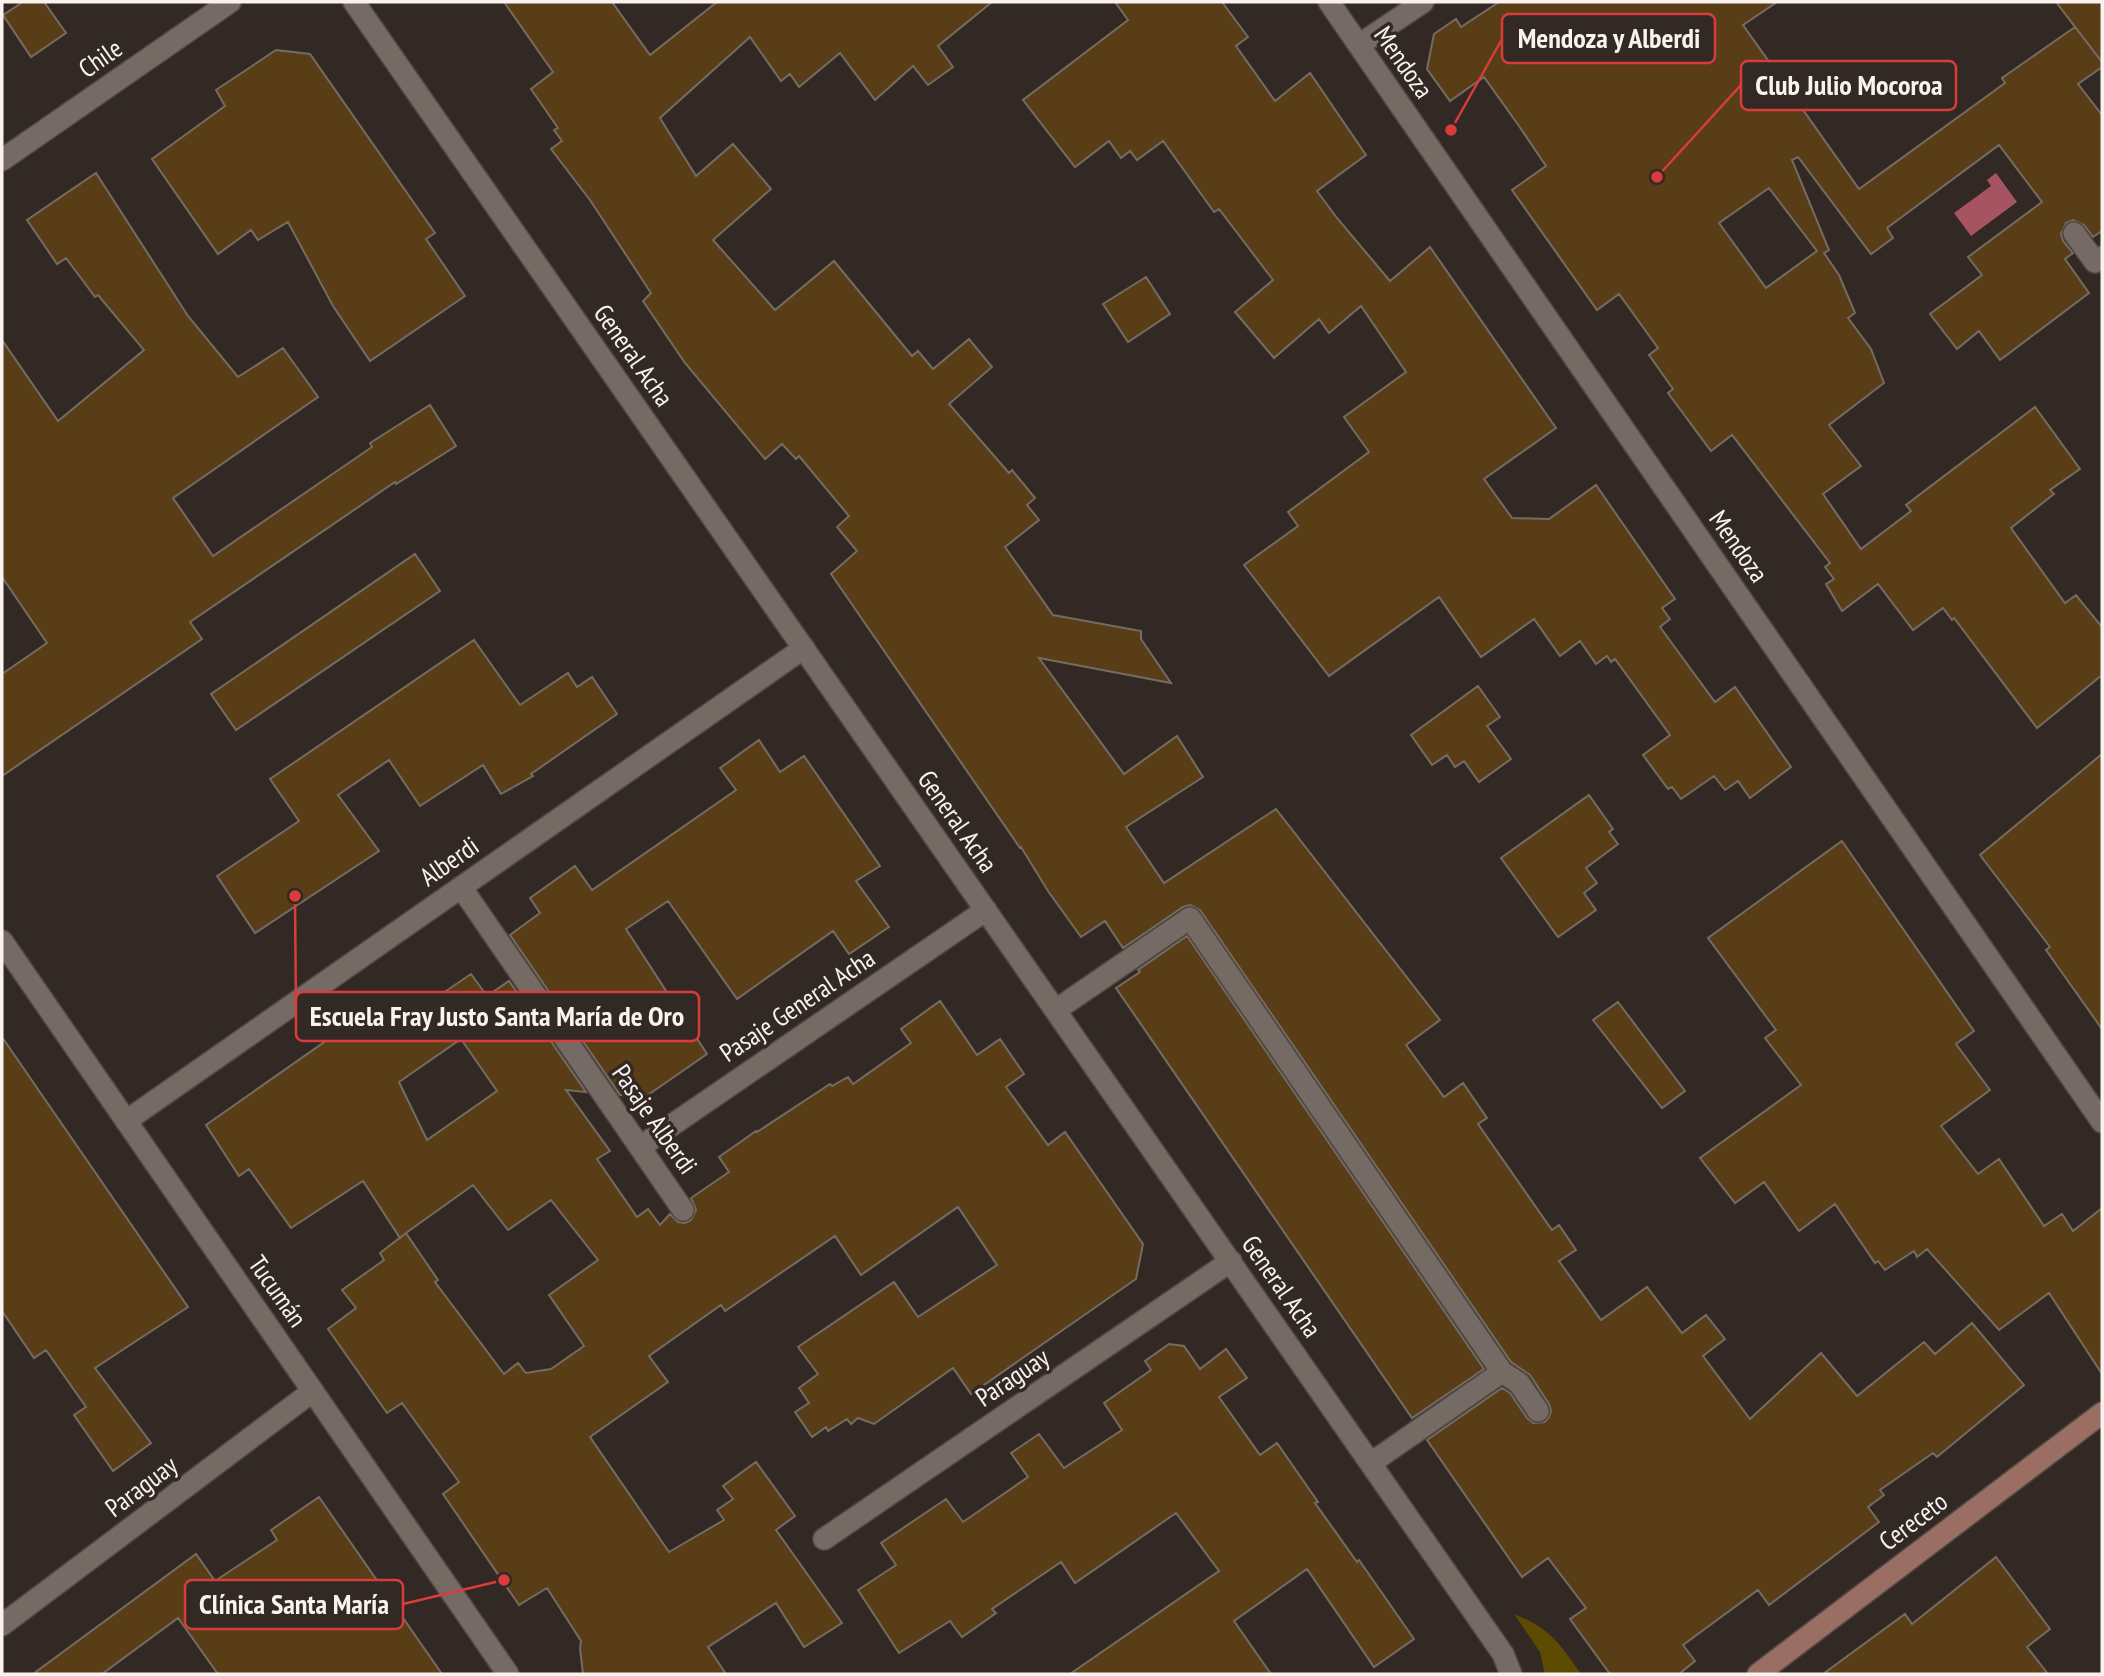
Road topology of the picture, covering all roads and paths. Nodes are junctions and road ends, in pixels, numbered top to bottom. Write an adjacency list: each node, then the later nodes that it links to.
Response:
1 (230, 2): 6 (street, Chile)
2 (354, 2): 9 (street, General Acha)
3 (1329, 2): 5 (street, Mendoza)
4 (1423, 2): 5 (street)
5 (1359, 45): 15 (street, Mendoza)
6 (2, 160)
7 (2074, 233): 8 (street)
8 (2102, 257)
9 (804, 648): 10 (street, Alberdi); 11 (street, General Acha)
10 (461, 887): 14 (street, Alberdi); 16 (street, Pasaje Alberdi)
11 (986, 910): 13 (street, General Acha); 16 (street, Pasaje General Acha)
12 (2, 940): 14 (street, Tucumán)
13 (1056, 1010): 18 (street, General Acha); 19 (street)
14 (126, 1121): 20 (street, Tucumán)
15 (2102, 1122)
16 (640, 1147): 17 (street, Pasaje Alberdi)
17 (683, 1210)
18 (1231, 1261): 23 (street, General Acha); 24 (street, Paraguay)
19 (1502, 1372): 21 (street); 23 (street)
20 (313, 1391): 25 (street, Paraguay); 26 (street, Tucumán)
21 (1538, 1411)
22 (2102, 1413): 28 (main road, Cereceto)
23 (1371, 1463): 27 (street, General Acha)
24 (824, 1539)
25 (2, 1625)
26 (508, 1674)
27 (1511, 1674)
28 (1758, 1674)

